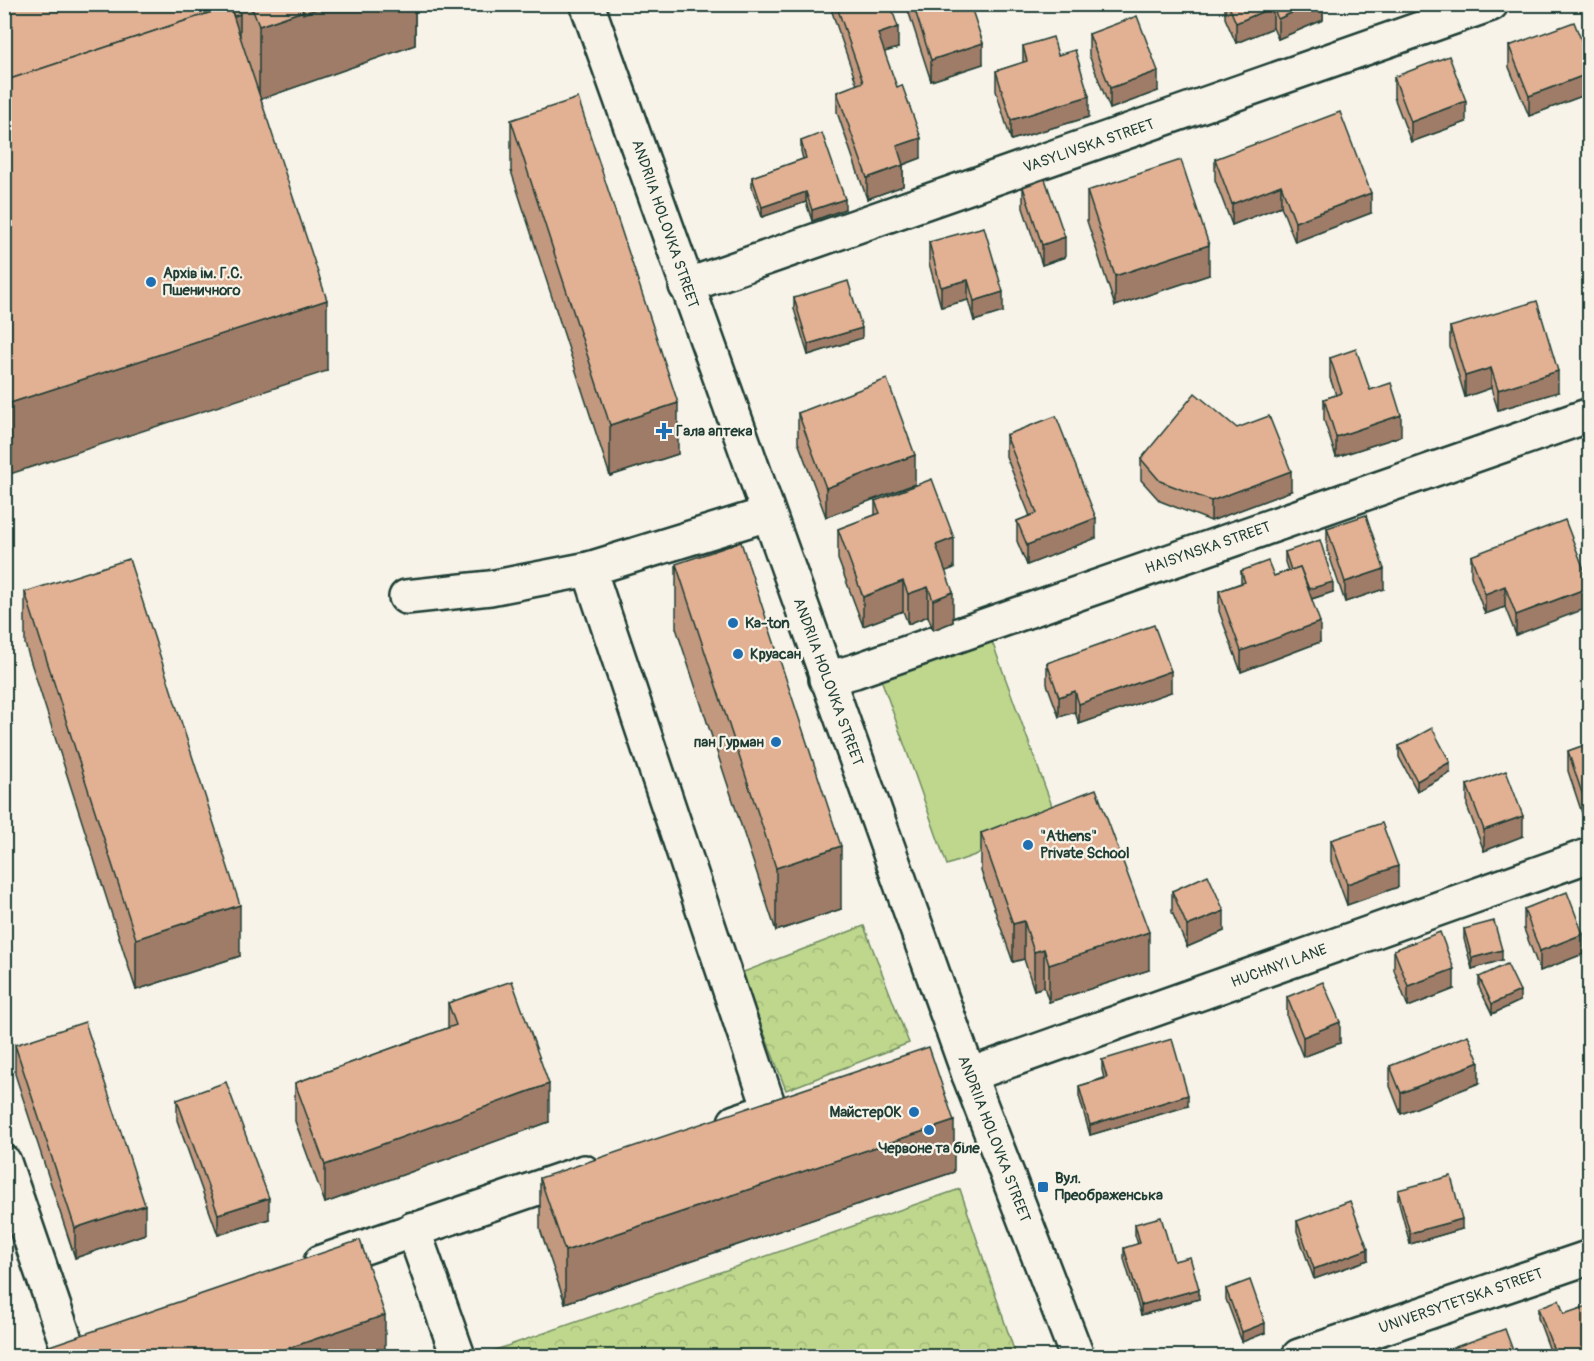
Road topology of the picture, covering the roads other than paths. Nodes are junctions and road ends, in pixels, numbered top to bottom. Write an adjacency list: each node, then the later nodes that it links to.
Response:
1 (587, 4): 3 (street, ANDRIIA HOLOVKA STREET)
2 (1491, 4): 3 (street, VASYLIVSKA STREET)
3 (686, 286): 5 (street, ANDRIIA HOLOVKA STREET)
4 (1590, 415): 8 (street, HAISYNSKA STREET)
5 (768, 514): 6 (street); 8 (street, ANDRIIA HOLOVKA STREET)
6 (589, 569): 7 (street); 11 (street)
7 (406, 597)
8 (826, 679): 10 (street, ANDRIIA HOLOVKA STREET)
9 (1590, 855): 10 (street, HUCHNYI LANE)
10 (969, 1075): 19 (street, ANDRIIA HOLOVKA STREET)
11 (703, 1132)
12 (4, 1162): 17 (street)
13 (614, 1162): 14 (street)
14 (413, 1229): 16 (street); 18 (street)
15 (1590, 1257): 20 (street, UNIVERSYTETSKA STREET)
16 (294, 1272)
17 (72, 1350)
18 (458, 1356)
19 (1077, 1356)
20 (1299, 1356)

